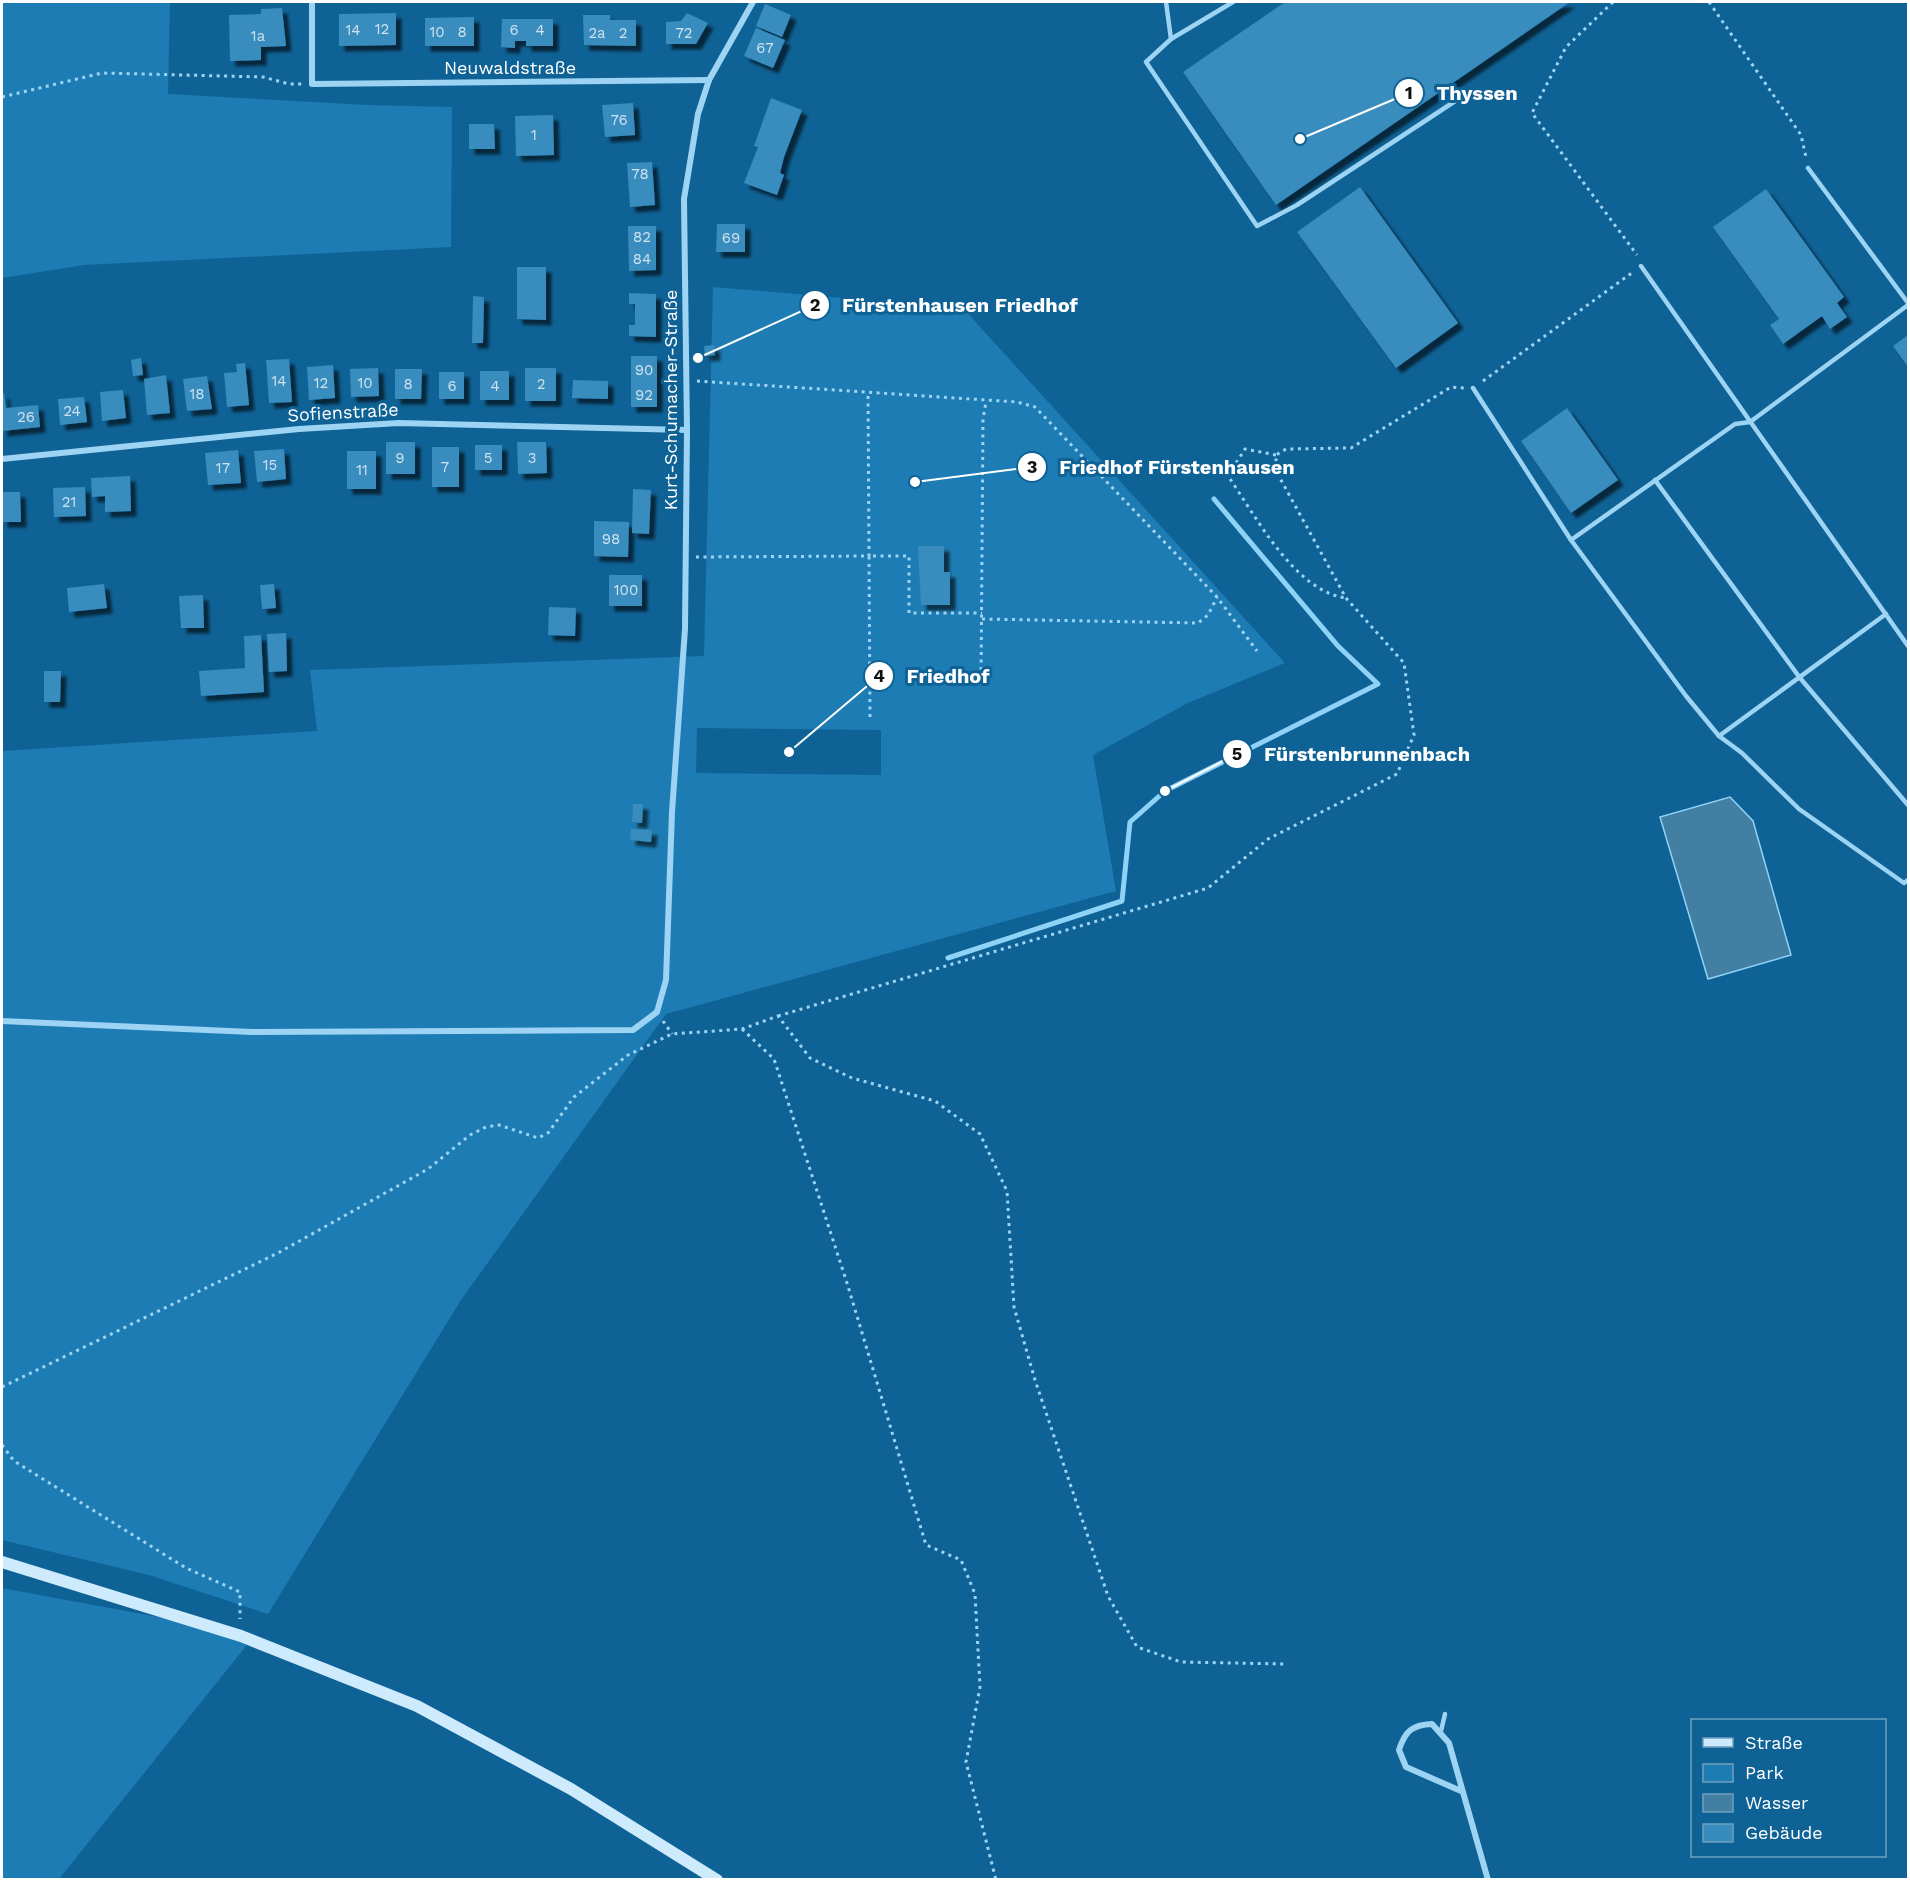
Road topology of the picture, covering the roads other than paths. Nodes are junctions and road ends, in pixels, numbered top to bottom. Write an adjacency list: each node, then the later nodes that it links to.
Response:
1 (312, 2): 6 (street, Neuwaldstraße)
2 (753, 2): 6 (street, Kurt-Schumacher-Straße)
3 (1166, 2): 5 (lane)
4 (1233, 2): 5 (lane)
5 (1171, 39): 7 (lane)
6 (709, 80): 13 (street, Kurt-Schumacher-Straße)
7 (1469, 92)
8 (1808, 168): 10 (lane)
9 (1641, 266): 12 (lane)
10 (1908, 304): 12 (lane)
11 (1473, 388): 16 (lane)
12 (1750, 422): 15 (lane); 17 (lane)
13 (687, 430): 14 (street, Sofienstraße); 23 (street, Kurt-Schumacher-Straße)
14 (2, 459)
15 (1655, 480): 16 (lane); 19 (lane)
16 (1571, 540): 20 (lane)
17 (1886, 614): 18 (lane); 19 (lane)
18 (1908, 646)
19 (1800, 678): 20 (lane); 21 (lane)
20 (1719, 736): 22 (lane)
21 (1908, 805)
22 (1908, 880)
23 (2, 1021)
24 (2, 1562): 28 (main road)
25 (1445, 1714): 26 (lane)
26 (1441, 1731): 27 (street); 27 (street)
27 (1461, 1791): 29 (street)
28 (717, 1880)
29 (1488, 1880)

